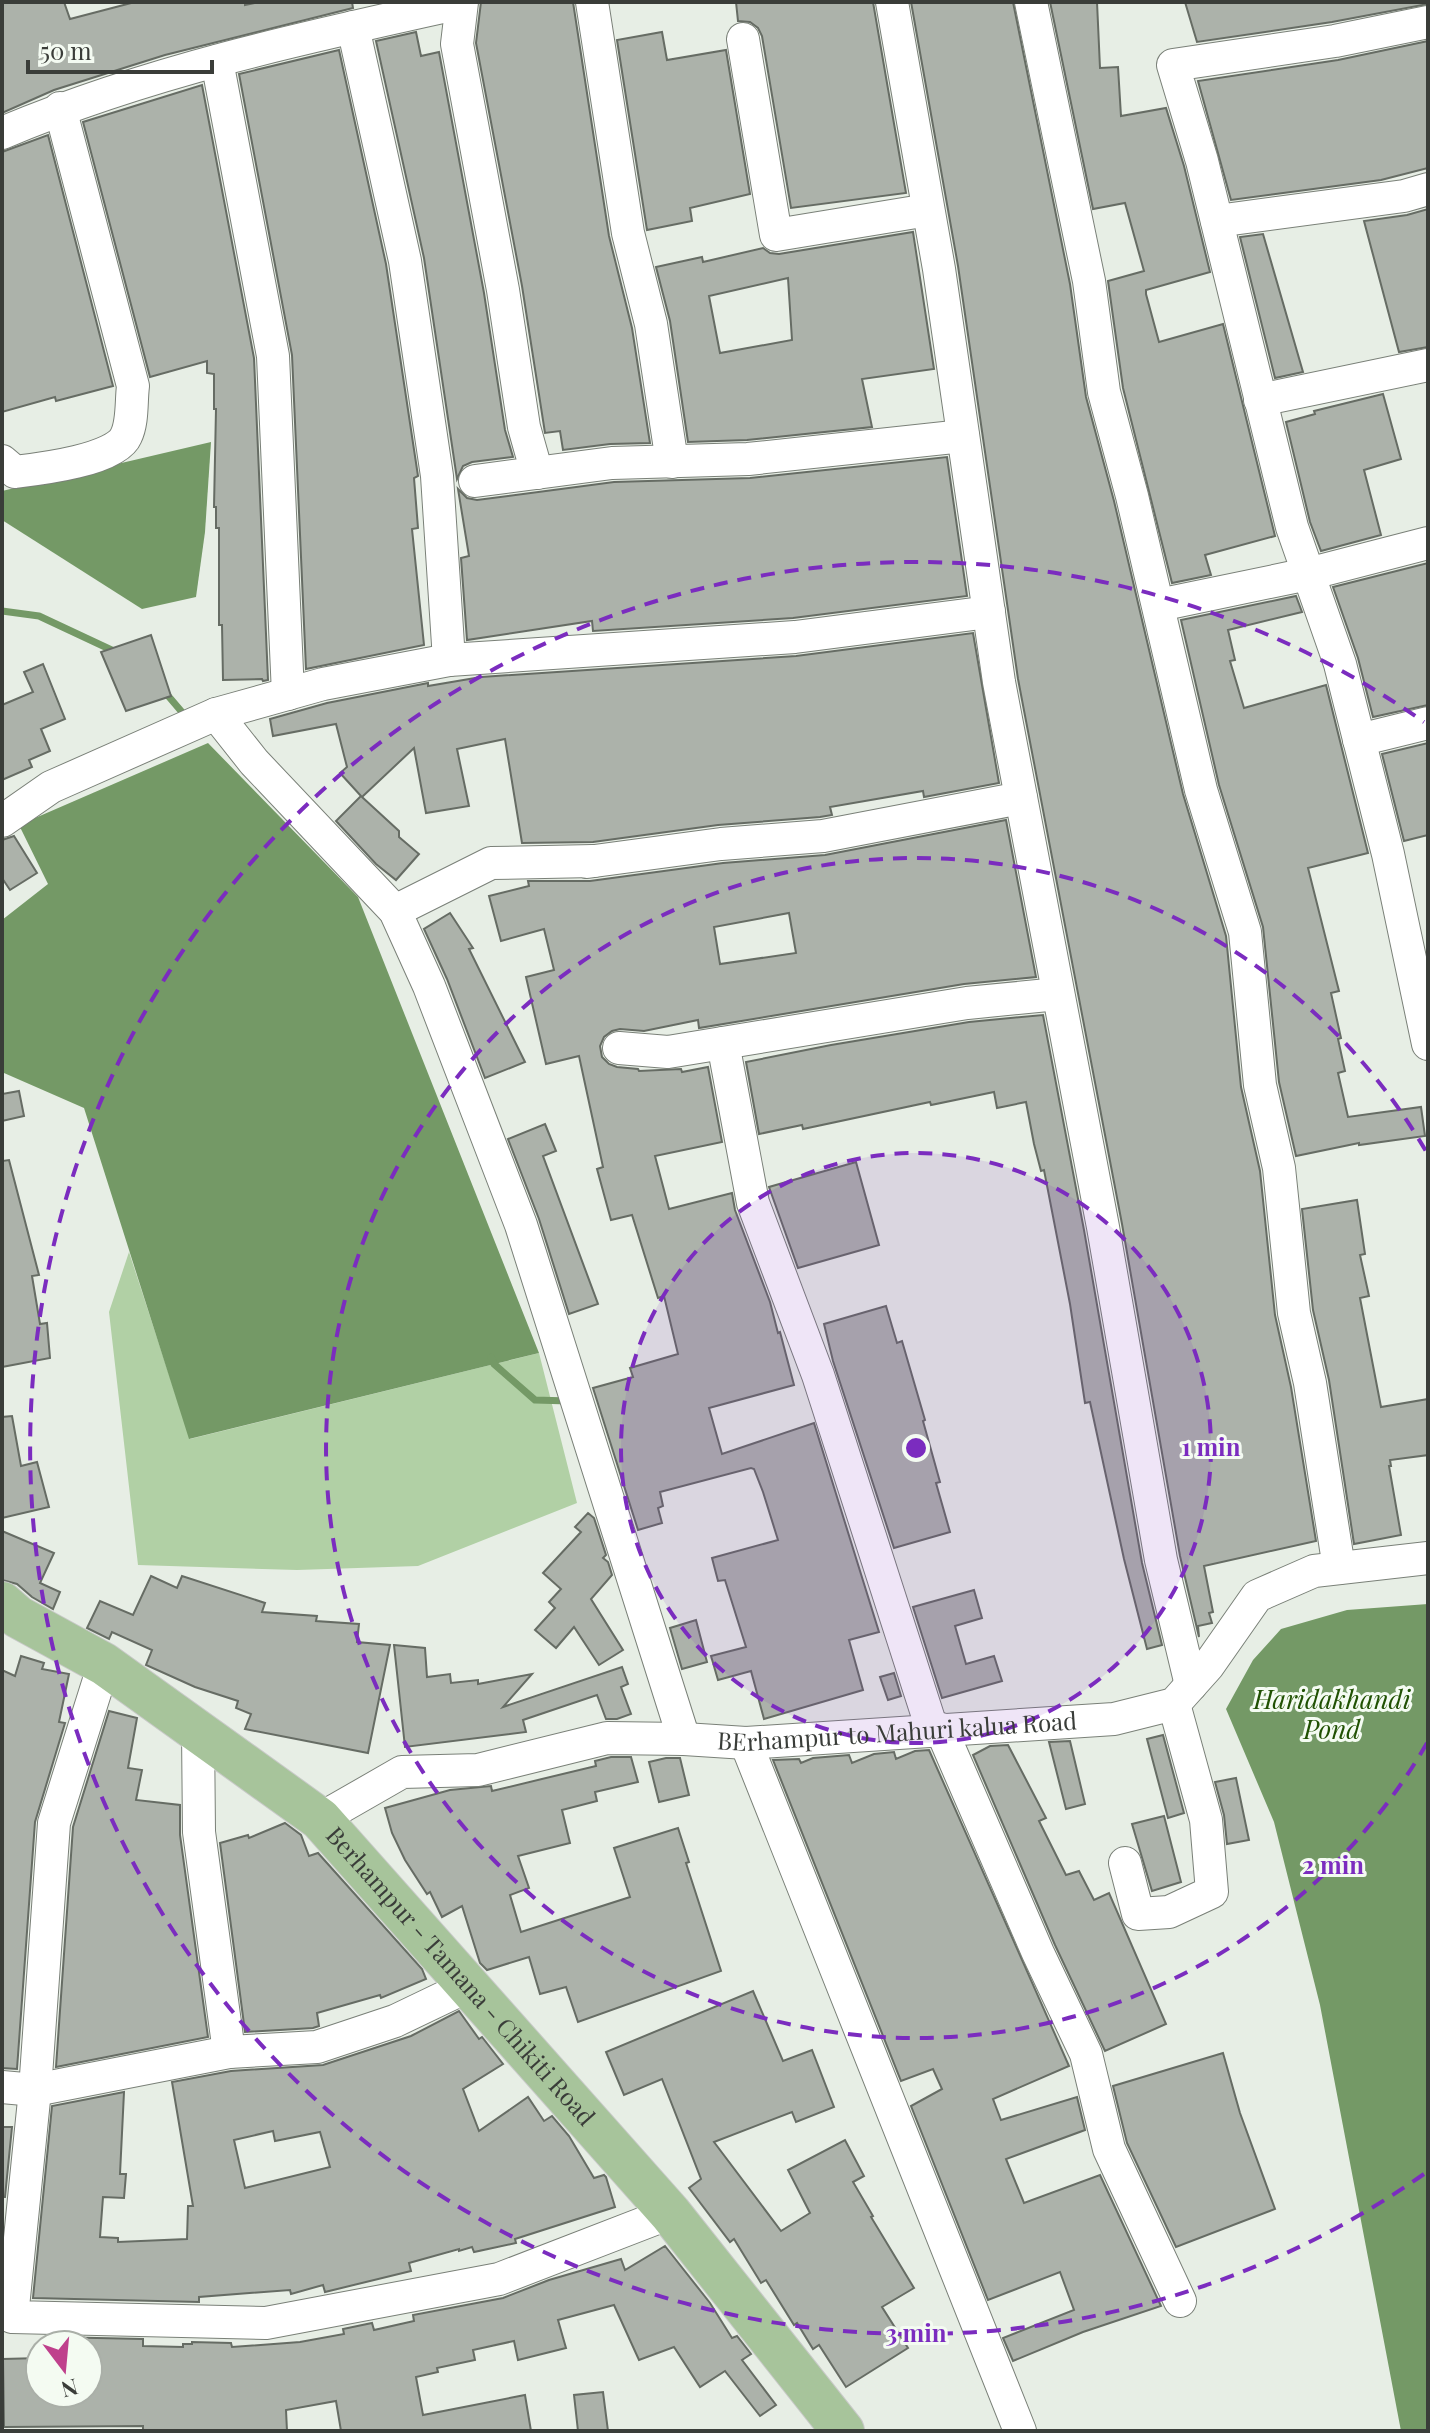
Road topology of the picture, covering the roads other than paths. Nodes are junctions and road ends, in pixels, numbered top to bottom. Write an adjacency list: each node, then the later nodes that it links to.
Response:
1 (462, 2): 6 (street); 19 (street)
2 (592, 2): 18 (street)
3 (892, 2): 12 (street)
4 (1031, 2): 23 (street)
5 (1428, 22): 13 (street)
6 (353, 27): 8 (street); 25 (street)
7 (743, 39): 12 (street)
8 (217, 61): 9 (street); 26 (street)
9 (60, 108): 10 (street); 17 (street)
10 (2, 133)
11 (1428, 189): 13 (street)
12 (928, 210): 16 (street)
13 (1217, 221): 15 (street)
14 (1428, 365): 15 (street)
15 (1260, 400): 22 (street)
16 (963, 436): 18 (street); 24 (street)
17 (2, 461)
18 (672, 462): 19 (street)
19 (537, 473): 20 (street)
20 (475, 481)
21 (1428, 543): 22 (street)
22 (1308, 574): 23 (street); 29 (street)
23 (1159, 605): 39 (street)
24 (989, 612): 25 (street); 30 (street)
25 (449, 660): 26 (street)
26 (288, 694): 27 (street)
27 (216, 714): 31 (street); 32 (street)
28 (1428, 723): 29 (street)
29 (1359, 740): 33 (street)
30 (1021, 798): 32 (street); 34 (street)
31 (2, 821)
32 (395, 911): 45 (street)
33 (1416, 921): 36 (street)
34 (1058, 994): 35 (street); 42 (street)
35 (723, 1043): 37 (street); 43 (street)
36 (1428, 1044)
37 (619, 1048)
38 (1428, 1558): 39 (street)
39 (1339, 1568): 42 (street)
40 (7, 1610): 41 (main road, Berhampur - Tamana - Chikiti Road)
41 (104, 1664): 44 (main road, Berhampur - Tamana - Chikiti Road); 52 (street)
42 (1183, 1694): 43 (street, BErhampur to Mahuri kalua Road); 48 (street)
43 (937, 1729): 46 (street, BErhampur to Mahuri kalua Road); 55 (street)
44 (198, 1731): 47 (main road, Berhampur - Tamana - Chikiti Road); 50 (street)
45 (684, 1739): 46 (street, BErhampur to Mahuri kalua Road); 47 (street, BErhampur to Mahuri kalua Road)
46 (746, 1743): 57 (street)
47 (320, 1819): 49 (main road, Berhampur - Tamana - Chikiti Road)
48 (1125, 1863)
49 (468, 1986): 50 (street); 53 (main road, Berhampur - Tamana - Chikiti Road)
50 (229, 2052): 52 (street)
51 (2, 2087): 52 (street)
52 (35, 2090): 54 (street)
53 (670, 2213): 54 (street); 56 (main road, Berhampur - Tamana - Chikiti Road)
54 (12, 2219)
55 (1180, 2301)
56 (843, 2431)
57 (1020, 2431)

